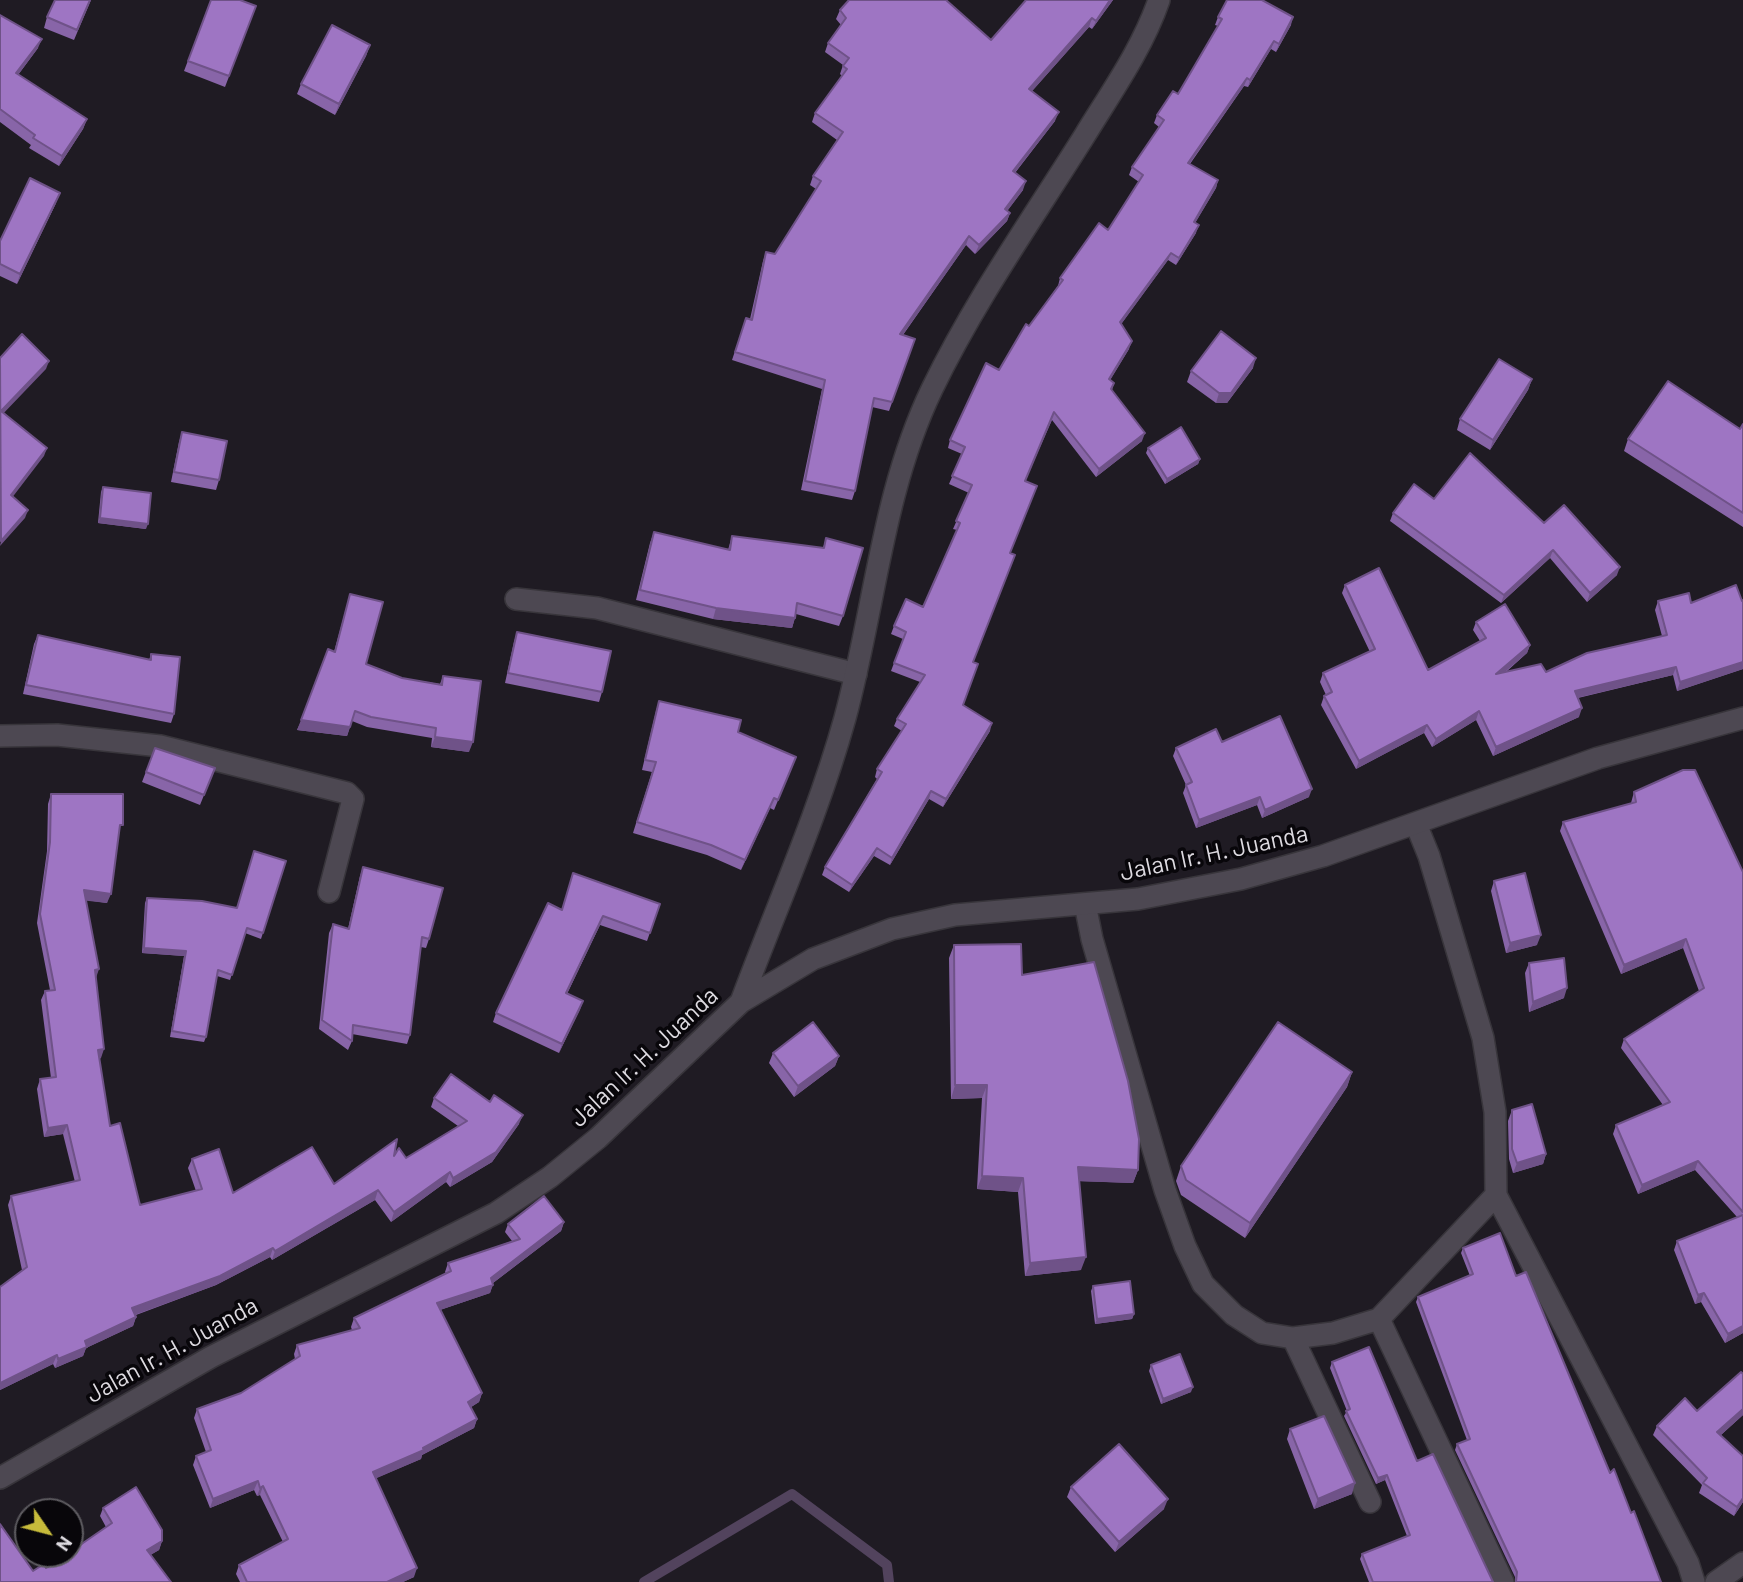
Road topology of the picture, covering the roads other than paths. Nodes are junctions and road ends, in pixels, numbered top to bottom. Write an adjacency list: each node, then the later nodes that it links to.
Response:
1 (1159, 0): 3 (street)
2 (516, 599): 3 (street)
3 (856, 674): 9 (street)
4 (1743, 718): 6 (street, Jalan Ir. H. Juanda)
5 (0, 736): 7 (street)
6 (1416, 824): 8 (street, Jalan Ir. H. Juanda); 10 (street)
7 (329, 892)
8 (1085, 904): 9 (street, Jalan Ir. H. Juanda); 12 (street)
9 (741, 1002): 13 (street, Jalan Ir. H. Juanda)
10 (1496, 1195): 11 (street); 17 (street)
11 (1379, 1319): 12 (street); 16 (street)
12 (1293, 1338): 14 (street)
13 (0, 1478)
14 (1370, 1502)
15 (1743, 1563): 18 (street)
16 (1503, 1582)
17 (1694, 1582)
18 (1716, 1582)

